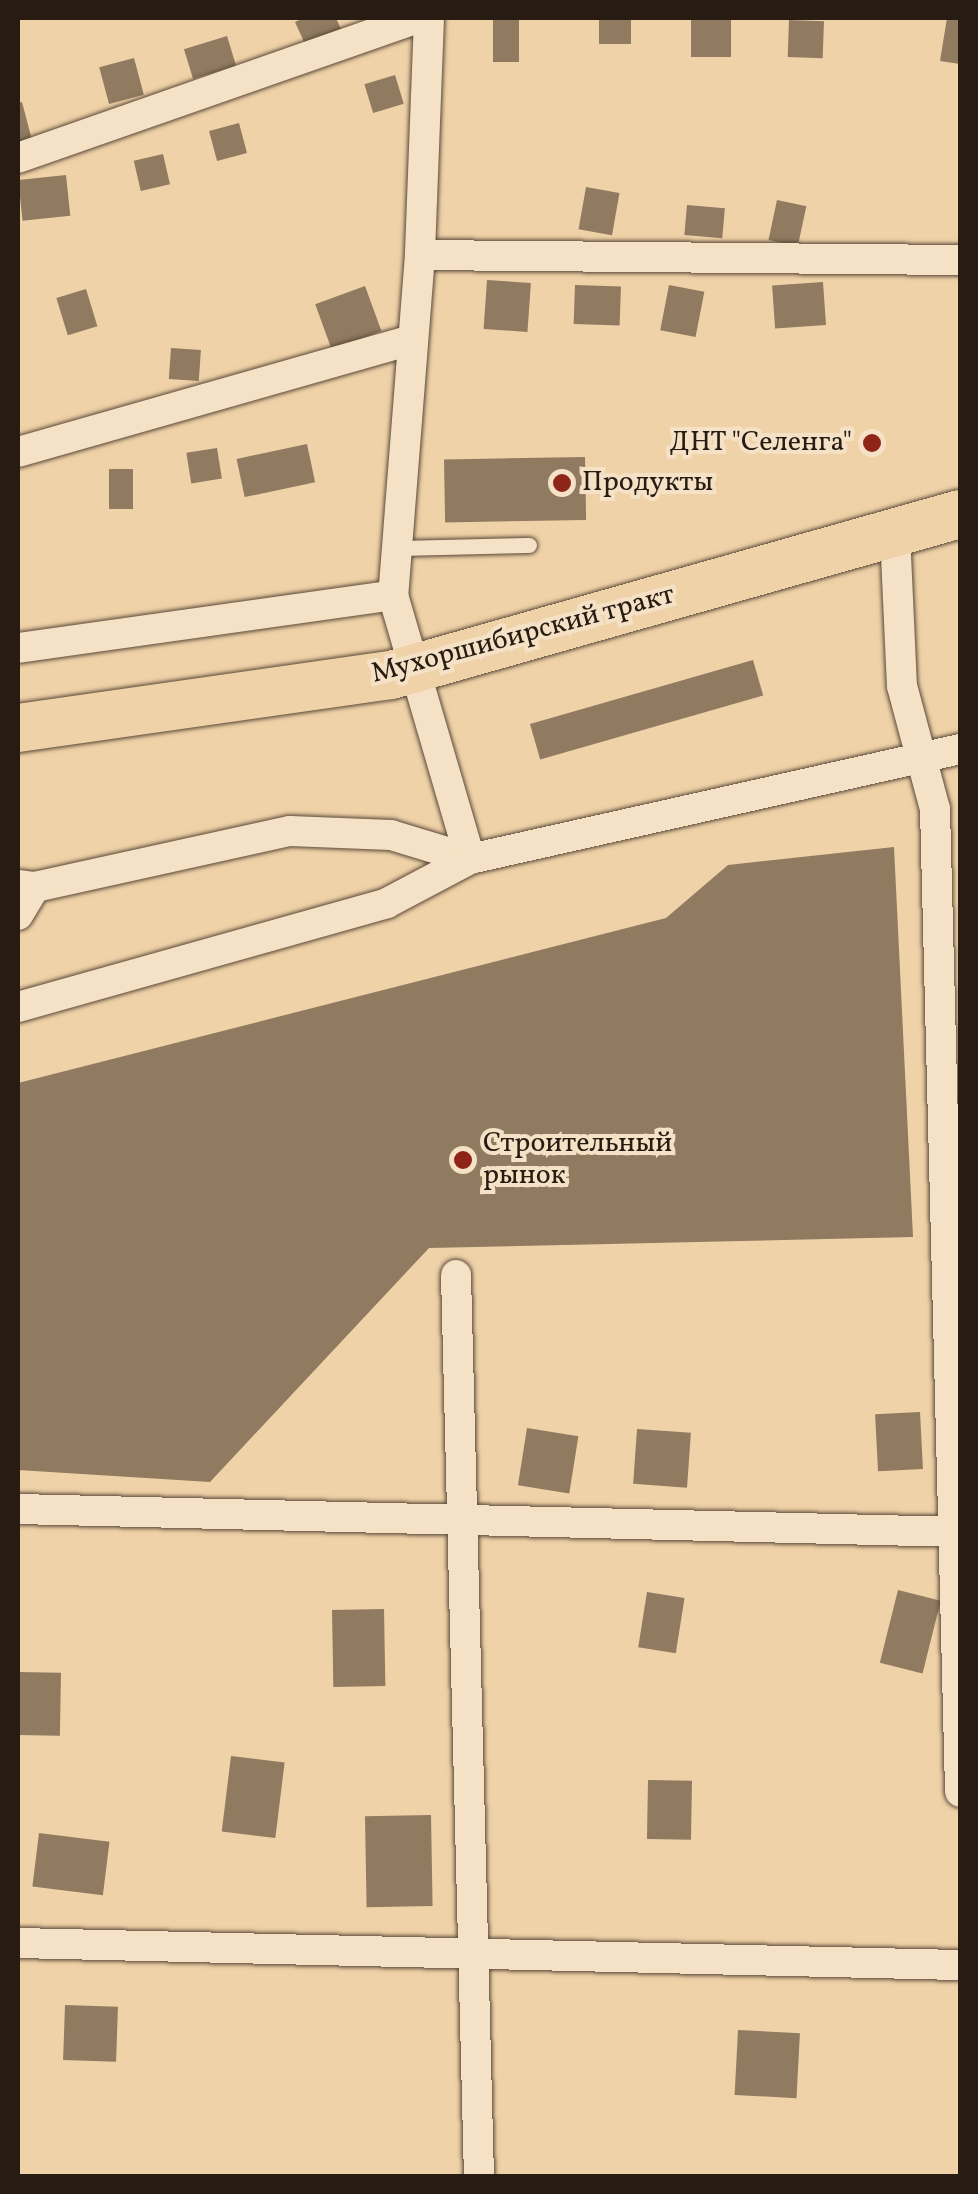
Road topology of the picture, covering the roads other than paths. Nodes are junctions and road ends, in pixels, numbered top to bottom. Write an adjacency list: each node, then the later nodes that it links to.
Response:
1 (417, 18): 3 (street)
2 (429, 18): 4 (street)
3 (18, 158)
4 (420, 254): 5 (street); 6 (street)
5 (960, 260)
6 (412, 340): 7 (street); 11 (street)
7 (18, 452)
8 (960, 514): 9 (main road, Мухоршибирский тракт)
9 (895, 533): 14 (main road, Мухоршибирский тракт); 17 (street)
10 (530, 544): 11 (lane)
11 (396, 548): 12 (street)
12 (393, 595): 13 (street); 14 (street)
13 (18, 648)
14 (414, 668): 15 (main road, Мухоршибирский тракт); 18 (street)
15 (18, 728)
16 (960, 749): 17 (street)
17 (922, 760): 18 (street); 25 (street)
18 (470, 859): 19 (street); 21 (street)
19 (26, 886): 20 (street)
20 (18, 915)
21 (18, 1007)
22 (456, 1275): 24 (street)
23 (18, 1509): 24 (street)
24 (461, 1519): 25 (street); 28 (street)
25 (956, 1532): 26 (street)
26 (960, 1792)
27 (18, 1943): 28 (street)
28 (471, 1953): 29 (street); 30 (street)
29 (960, 1965)
30 (479, 2176)

